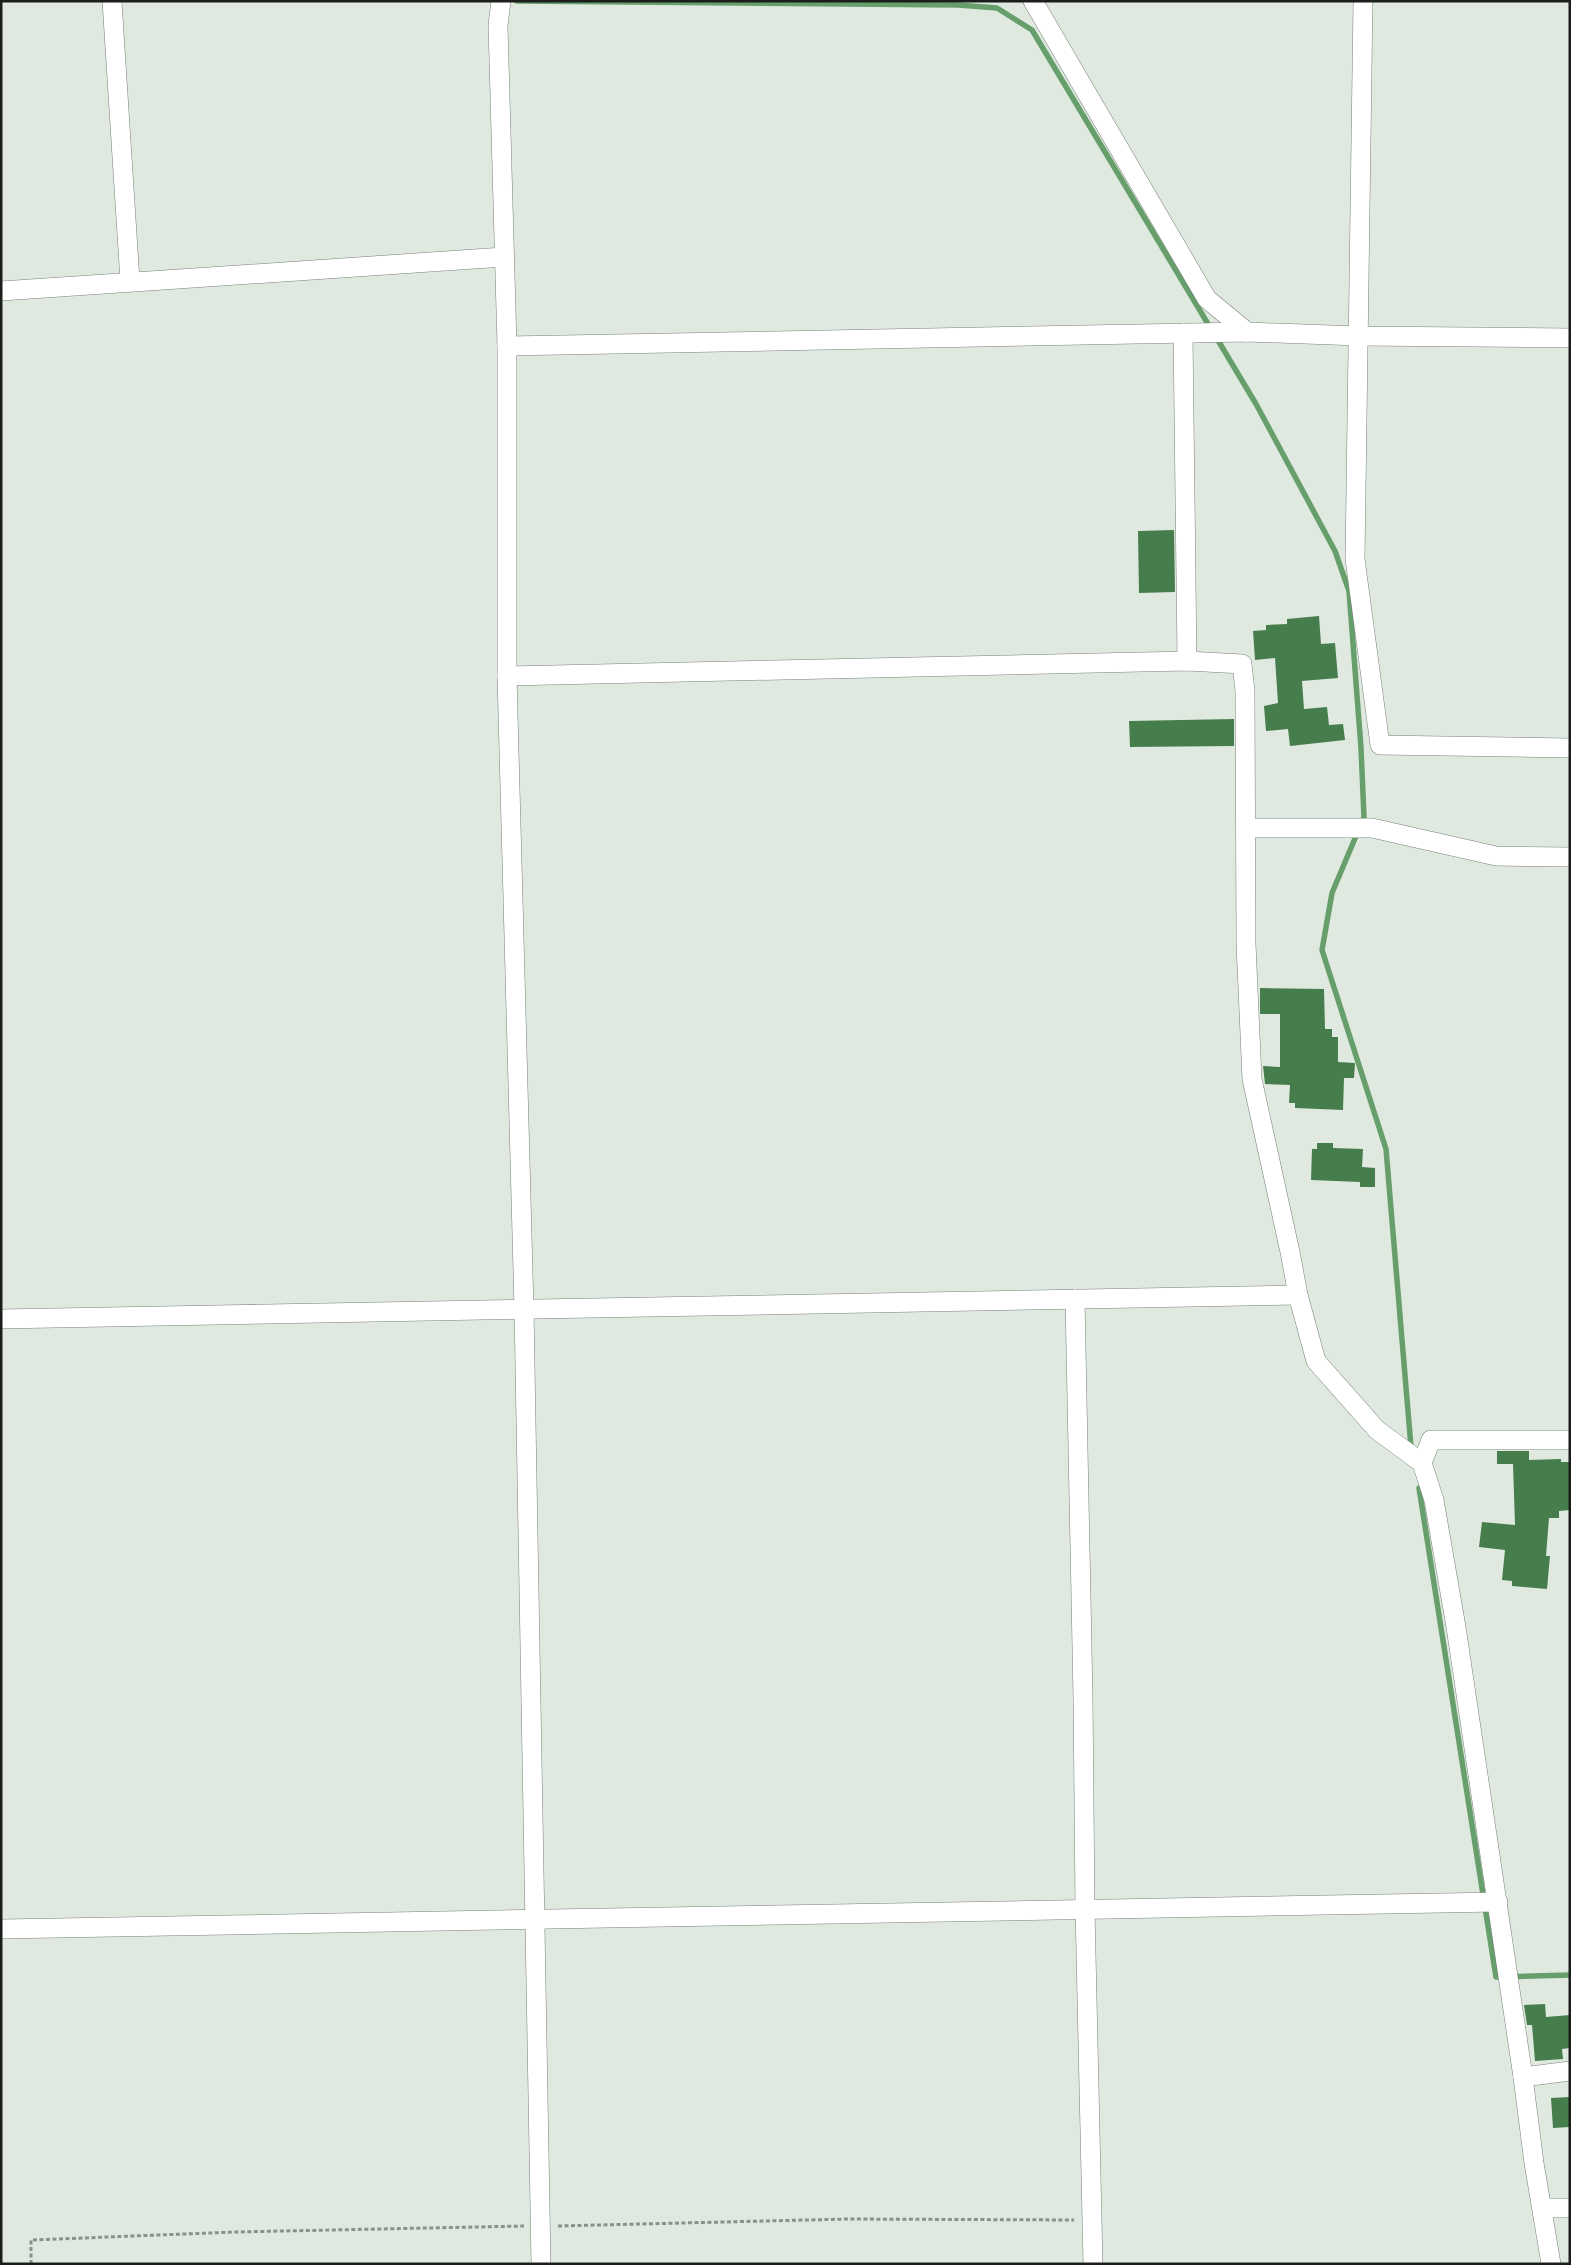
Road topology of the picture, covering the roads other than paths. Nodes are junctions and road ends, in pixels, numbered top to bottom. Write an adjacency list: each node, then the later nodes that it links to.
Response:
1 (112, 1): 6 (street)
2 (1033, 1): 8 (street)
3 (1363, 1): 10 (street)
4 (500, 7): 5 (street)
5 (504, 257): 6 (street); 12 (street)
6 (130, 281): 7 (street)
7 (1, 291)
8 (1247, 332): 9 (street); 10 (street)
9 (1183, 333): 12 (street); 13 (street)
10 (1359, 336): 11 (street); 15 (street)
11 (1570, 338)
12 (507, 346): 14 (street)
13 (1188, 661): 14 (street); 16 (street)
14 (508, 676): 20 (street)
15 (1570, 748)
16 (1246, 828): 17 (street); 18 (street)
17 (1570, 857)
18 (1298, 1295): 19 (street); 23 (street)
19 (1075, 1299): 20 (street); 25 (street)
20 (524, 1309): 21 (street); 26 (street)
21 (1, 1320)
22 (1570, 1440): 23 (street)
23 (1422, 1463): 24 (street)
24 (1486, 1902): 25 (street); 29 (street)
25 (1084, 1909): 26 (street); 33 (street)
26 (534, 1918): 27 (street); 32 (street)
27 (1, 1929)
28 (1570, 2071): 29 (street)
29 (1523, 2077): 30 (street)
30 (1542, 2208): 31 (street); 34 (street)
31 (1570, 2208)
32 (541, 2264)
33 (1093, 2264)
34 (1551, 2264)

